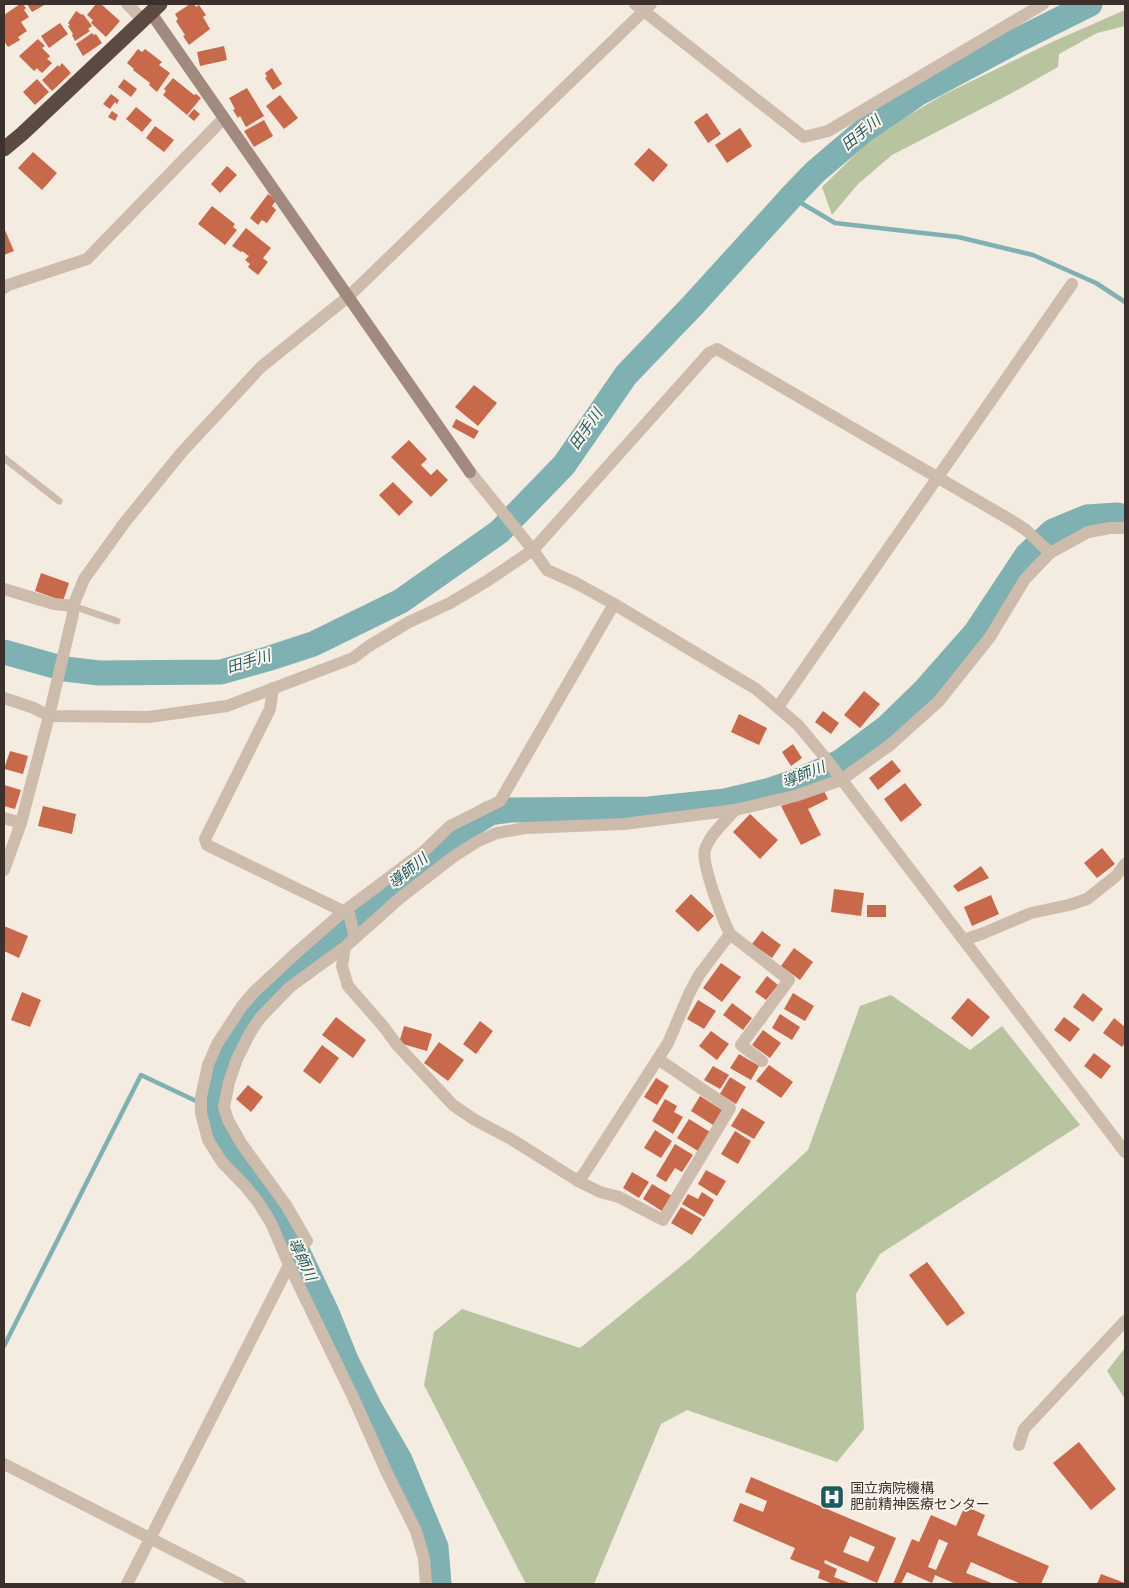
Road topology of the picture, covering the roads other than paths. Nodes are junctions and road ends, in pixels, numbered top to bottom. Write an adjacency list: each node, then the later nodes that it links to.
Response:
1 (127, 4): 4 (street)
2 (1043, 4): 3 (street)
3 (643, 6): 9 (street)
4 (151, 12): 5 (street); 6 (highway)
5 (224, 118): 8 (street); 9 (street)
6 (4, 149)
7 (1072, 284): 11 (street)
8 (4, 288)
9 (349, 296): 14 (street); 18 (street)
10 (4, 458): 12 (lane)
11 (936, 478): 14 (street); 15 (street); 22 (street)
12 (59, 501)
13 (1125, 528): 15 (street)
14 (533, 550): 17 (street); 20 (street)
15 (1050, 554): 24 (street)
16 (4, 589): 18 (street)
17 (614, 604): 22 (street); 30 (street)
18 (73, 610): 19 (lane); 23 (street)
19 (117, 621)
20 (273, 688): 23 (street); 30 (street)
21 (4, 698): 23 (street)
22 (778, 707): 24 (street)
23 (50, 712): 27 (street)
24 (841, 780): 25 (street); 33 (street)
25 (734, 810): 31 (street); 32 (street)
26 (4, 818): 27 (street)
27 (21, 823): 29 (street)
28 (1125, 864): 33 (street)
29 (4, 870)
30 (346, 913): 32 (street); 39 (street)
31 (730, 934): 35 (street); 36 (street)
32 (355, 938): 34 (street)
33 (964, 940): 37 (street)
34 (345, 947): 38 (street); 39 (street)
35 (658, 1059): 38 (street); 38 (street)
36 (762, 1061)
37 (1125, 1152)
38 (578, 1181)
39 (287, 1260): 43 (street); 46 (street)
40 (1125, 1321): 41 (street)
41 (1019, 1445)
42 (4, 1464): 43 (street)
43 (150, 1538): 44 (street); 45 (street)
44 (127, 1584)
45 (240, 1584)
46 (426, 1584)

